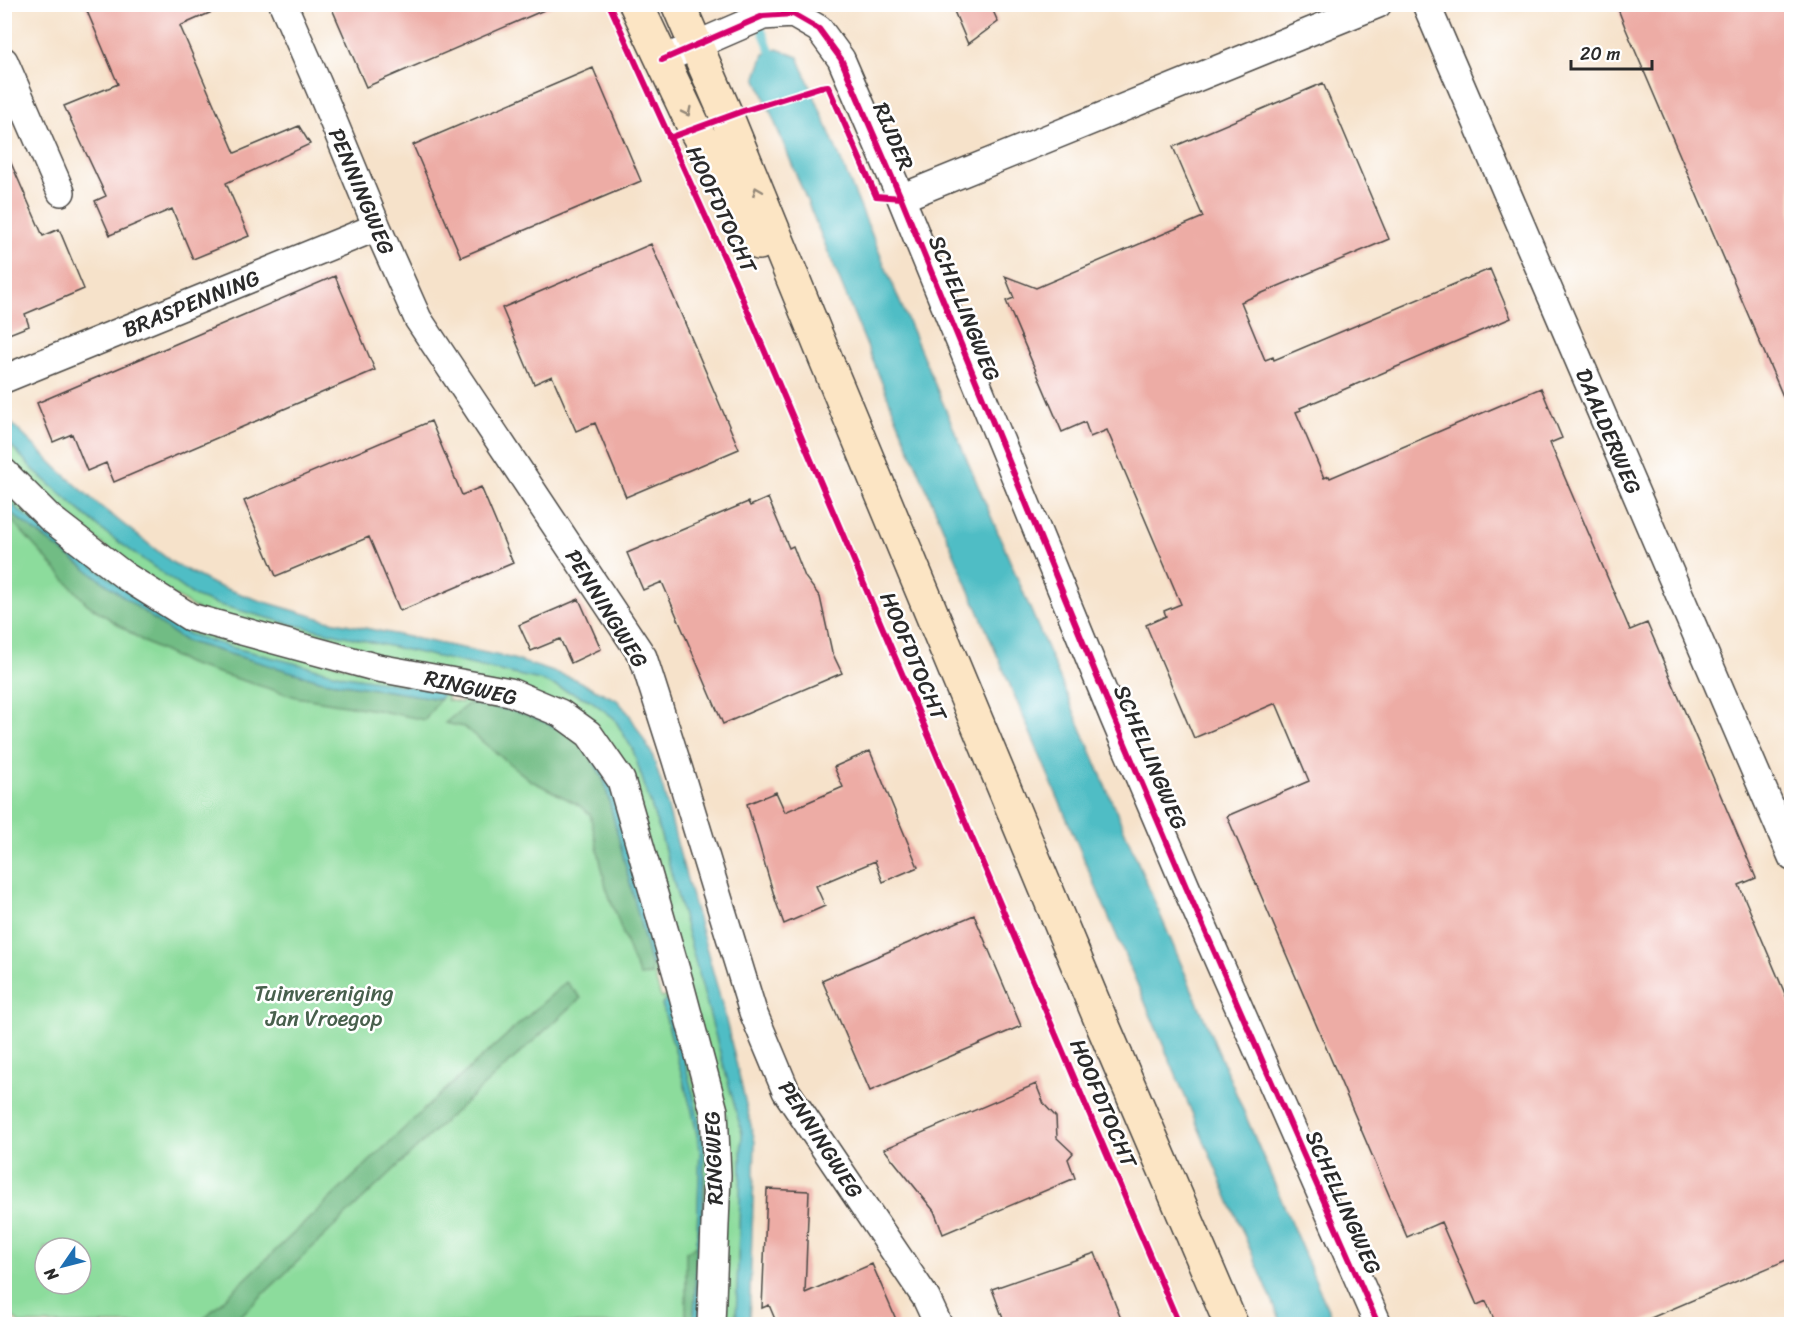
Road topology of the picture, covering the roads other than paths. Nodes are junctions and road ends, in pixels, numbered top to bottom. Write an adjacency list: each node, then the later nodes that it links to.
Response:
1 (283, 4): 11 (street, PENNINGWEG)
2 (636, 4): 7 (main road, HOOFDTOCHT)
3 (678, 4): 6 (main road, HOOFDTOCHT)
4 (1378, 4): 10 (street, RIJDER)
5 (1426, 4): 15 (street, DAALDERWEG)
6 (696, 45): 7 (street, RIJDER); 10 (street, RIJDER); 12 (main road, HOOFDTOCHT, one-way to 6)
7 (662, 60): 12 (main road, HOOFDTOCHT, one-way to 12)
8 (4, 62): 9 (street)
9 (61, 192)
10 (901, 198): 19 (street, SCHELLINGWEG)
11 (377, 227): 13 (street, BRASPENNING); 17 (street, PENNINGWEG)
12 (827, 362): 18 (main road, HOOFDTOCHT)
13 (4, 379)
14 (4, 472): 16 (street, RINGWEG)
15 (1791, 857)
16 (711, 1324)
17 (938, 1324)
18 (1231, 1324)
19 (1378, 1324)

